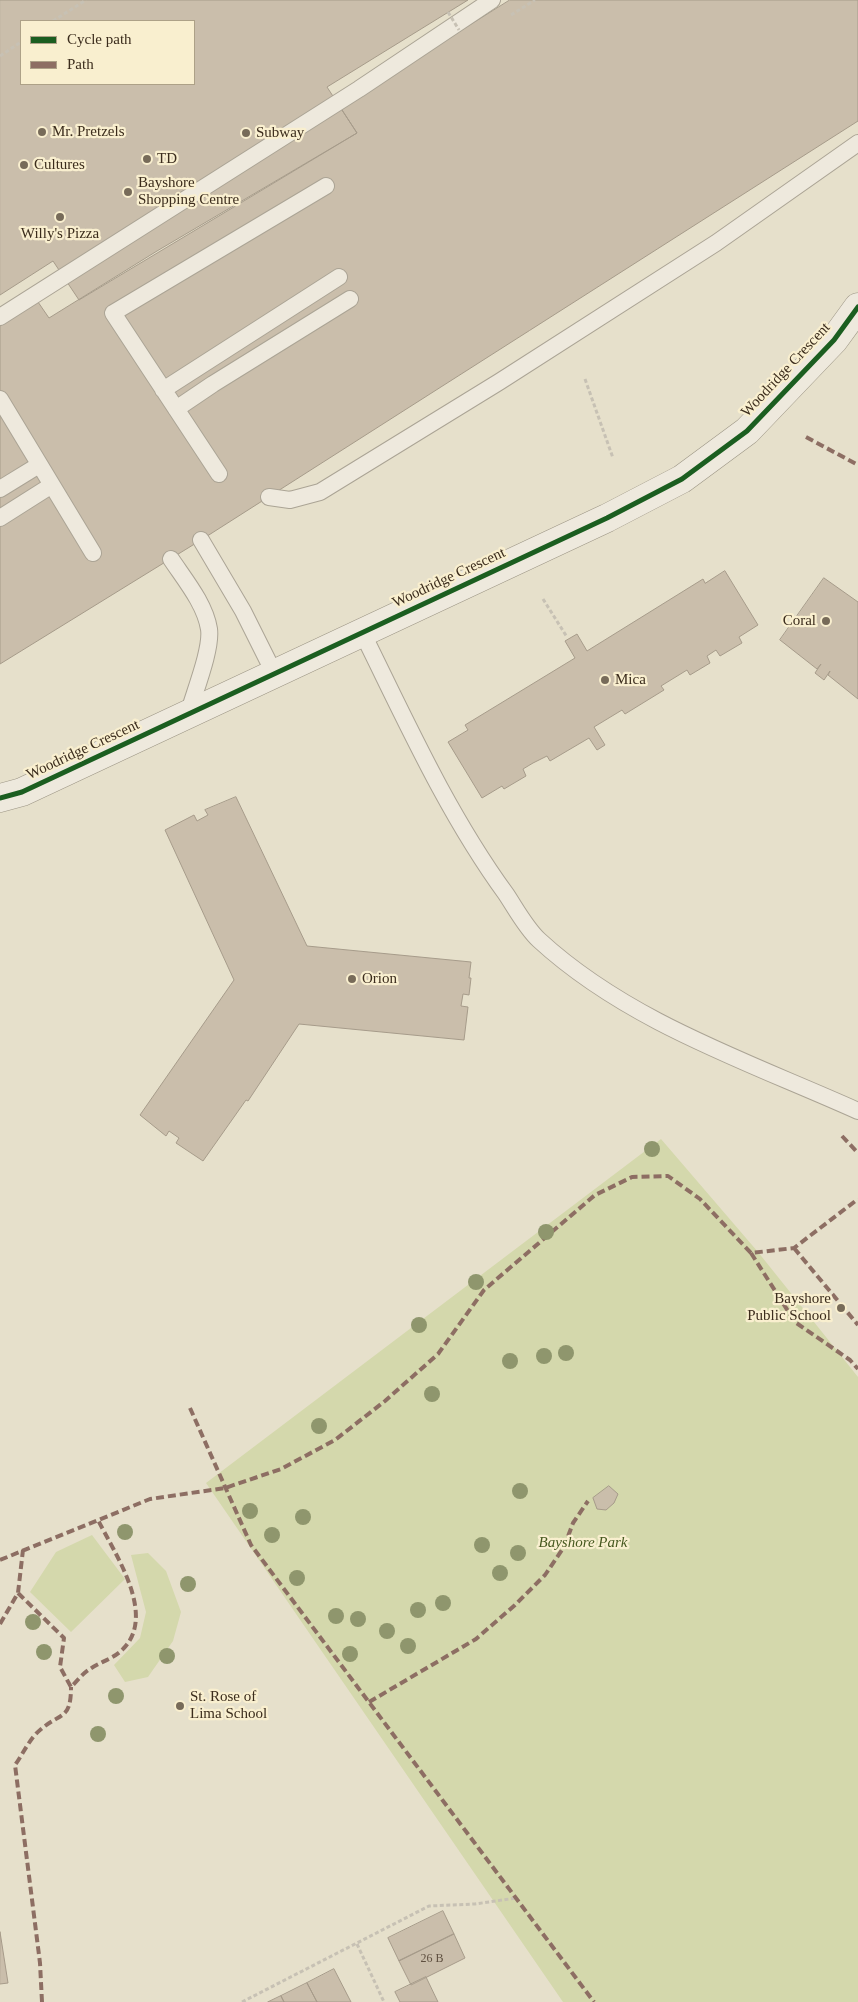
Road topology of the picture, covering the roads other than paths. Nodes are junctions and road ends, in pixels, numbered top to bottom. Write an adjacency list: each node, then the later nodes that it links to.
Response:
1 (492, 0): 7 (lane)
2 (858, 142): 15 (lane)
3 (326, 186): 8 (lane)
4 (338, 277): 8 (lane)
5 (350, 298): 10 (lane)
6 (858, 307): 20 (street, Woodridge Crescent)
7 (0, 317)
8 (163, 390): 10 (lane)
9 (0, 399): 11 (lane)
10 (176, 409): 12 (lane)
11 (40, 465): 13 (lane); 14 (lane)
12 (219, 474)
13 (52, 485): 16 (lane); 18 (lane)
14 (0, 490)
15 (269, 496)
16 (0, 518)
17 (202, 540): 21 (lane)
18 (93, 553)
19 (171, 558): 22 (lane)
20 (362, 632): 21 (street, Woodridge Crescent); 25 (lane)
21 (275, 675): 22 (street, Woodridge Crescent)
22 (188, 715): 23 (street, Woodridge Crescent)
23 (11, 795): 24 (street, Woodridge Crescent)
24 (0, 809)
25 (858, 1111)

